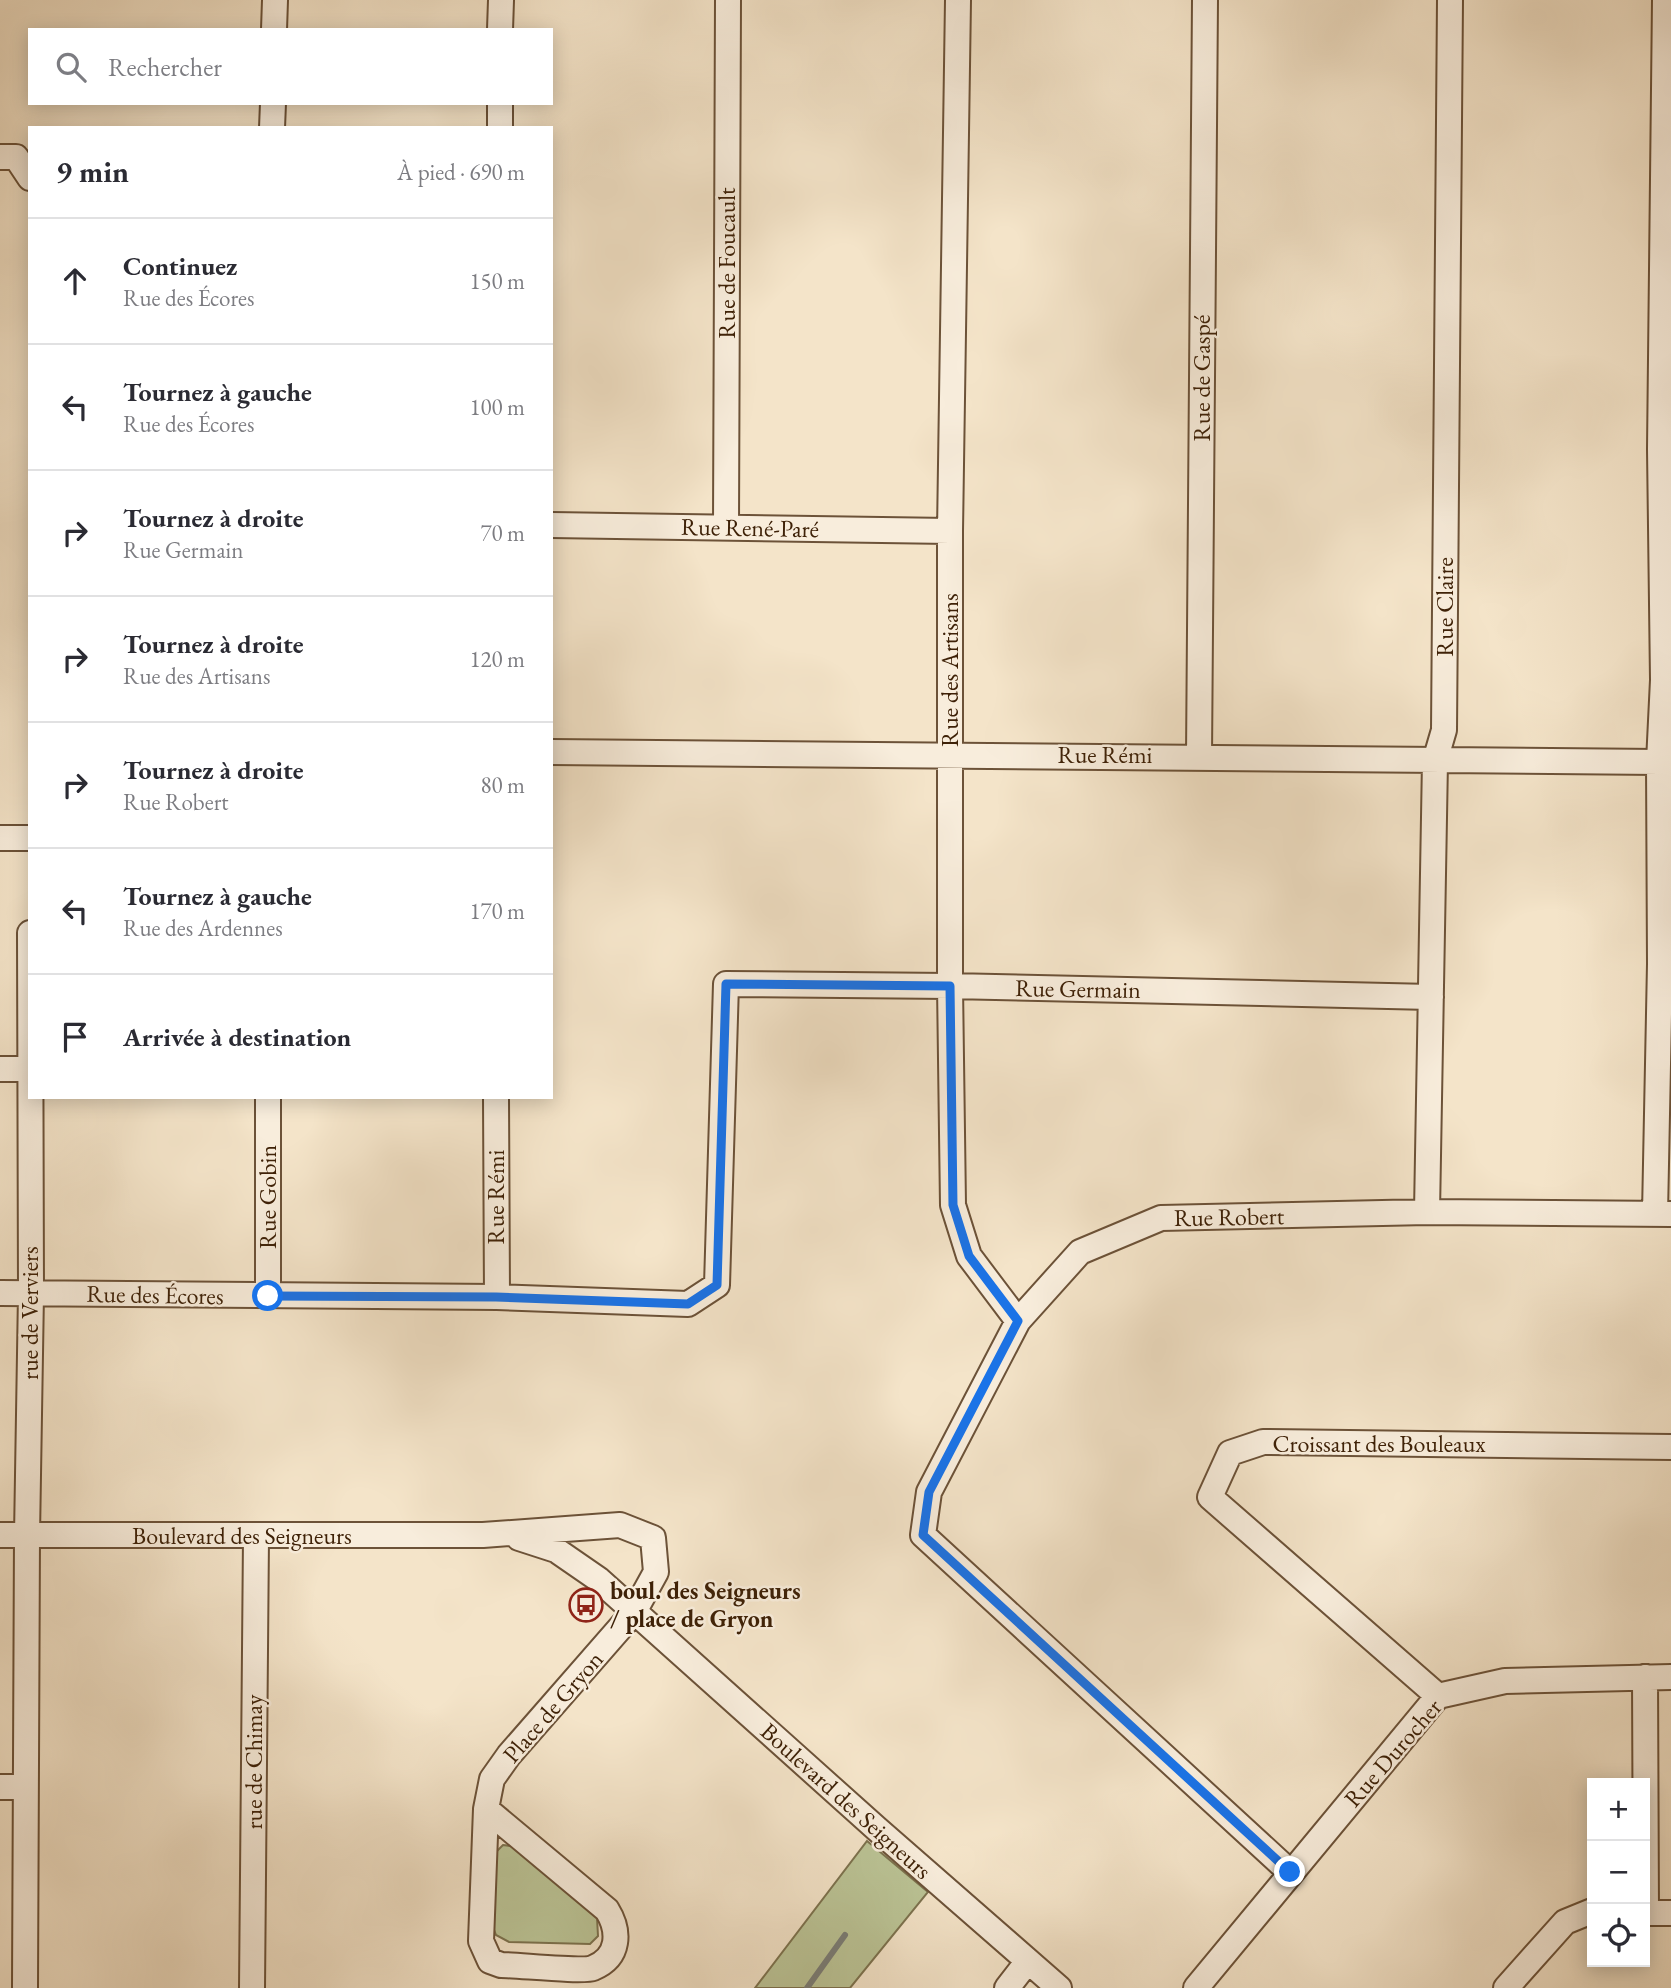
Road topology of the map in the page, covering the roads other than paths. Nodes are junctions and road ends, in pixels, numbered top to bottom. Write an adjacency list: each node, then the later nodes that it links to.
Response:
1 (275, 0): 8 (street)
2 (501, 0): 9 (street)
3 (728, 0): 18 (street, Rue de Foucault)
4 (958, 0): 19 (street, Rue des Artisans)
5 (1205, 0): 23 (street, Rue de Gaspé)
6 (1450, 0): 24 (street, Rue Claire)
7 (1665, 0): 16 (street)
8 (274, 28)
9 (500, 28)
10 (273, 105): 12 (street)
11 (500, 105): 13 (street)
12 (272, 126)
13 (500, 126)
14 (0, 157): 15 (street)
15 (28, 175)
16 (1666, 449): 20 (street)
17 (553, 525): 18 (street, Rue René-Paré)
18 (726, 527): 19 (street, Rue René-Paré)
19 (950, 531): 22 (street, Rue des Artisans)
20 (1667, 681): 25 (street)
21 (553, 751): 22 (street, Rue Rémi)
22 (950, 754): 23 (street, Rue Rémi); 30 (street, Rue des Artisans)
23 (1199, 756): 24 (street, Rue Rémi)
24 (1435, 761): 25 (street, Rue Rémi); 31 (street, Rue Claire)
25 (1659, 762): 28 (street)
26 (0, 838): 27 (street)
27 (28, 838)
28 (1665, 964): 38 (street)
29 (726, 984): 30 (street, Rue Germain); 42 (street, Rue des Écores)
30 (950, 986): 31 (street, Rue Germain); 43 (street, Rue des Artisans)
31 (1431, 997): 37 (street, Rue Claire)
32 (0, 1069): 33 (street)
33 (28, 1069)
34 (28, 1099): 40 (street, rue de Verviers)
35 (268, 1099): 41 (street, Rue Gobin)
36 (496, 1099): 42 (street, Rue Rémi)
37 (1427, 1212): 38 (street, Rue Robert); 43 (street, Rue Robert)
38 (1663, 1214)
39 (0, 1293): 40 (street, Rue des Écores)
40 (31, 1293): 41 (street, Rue des Écores); 47 (street, rue de Verviers)
41 (268, 1296): 42 (street, Rue des Écores)
42 (496, 1297)
43 (1018, 1321): 55 (street, Rue Robert)
44 (1671, 1447): 52 (street, Croissant des Bouleaux)
45 (0, 1535): 47 (street, Boulevard des Seigneurs)
46 (483, 1535): 48 (street, Boulevard des Seigneurs); 49 (street, Boulevard des Seigneurs); 49 (street, Boulevard des Seigneurs)
47 (27, 1536): 48 (street, Boulevard des Seigneurs); 53 (street, rue de Verviers)
48 (256, 1536): 62 (street, rue de Chimay)
49 (634, 1612): 54 (street, Place de Gryon); 60 (street, Boulevard des Seigneurs)
50 (1645, 1677): 51 (street, Rue Durocher); 52 (street, Rue Durocher); 56 (street)
51 (1671, 1677)
52 (1438, 1696): 55 (street, Rue Durocher)
53 (12, 1787): 61 (street, rue de Verviers)
54 (486, 1809): 54 (street, Place de Gryon)
55 (1290, 1872): 65 (street, Rue Durocher)
56 (1645, 1904)
57 (1587, 1913): 66 (street)
58 (1650, 1913): 59 (street)
59 (1671, 1913)
60 (1028, 1961): 63 (street); 64 (street, Boulevard des Seigneurs)
61 (25, 1988)
62 (252, 1988)
63 (1007, 1988)
64 (1059, 1988)
65 (1196, 1988)
66 (1506, 1988)

